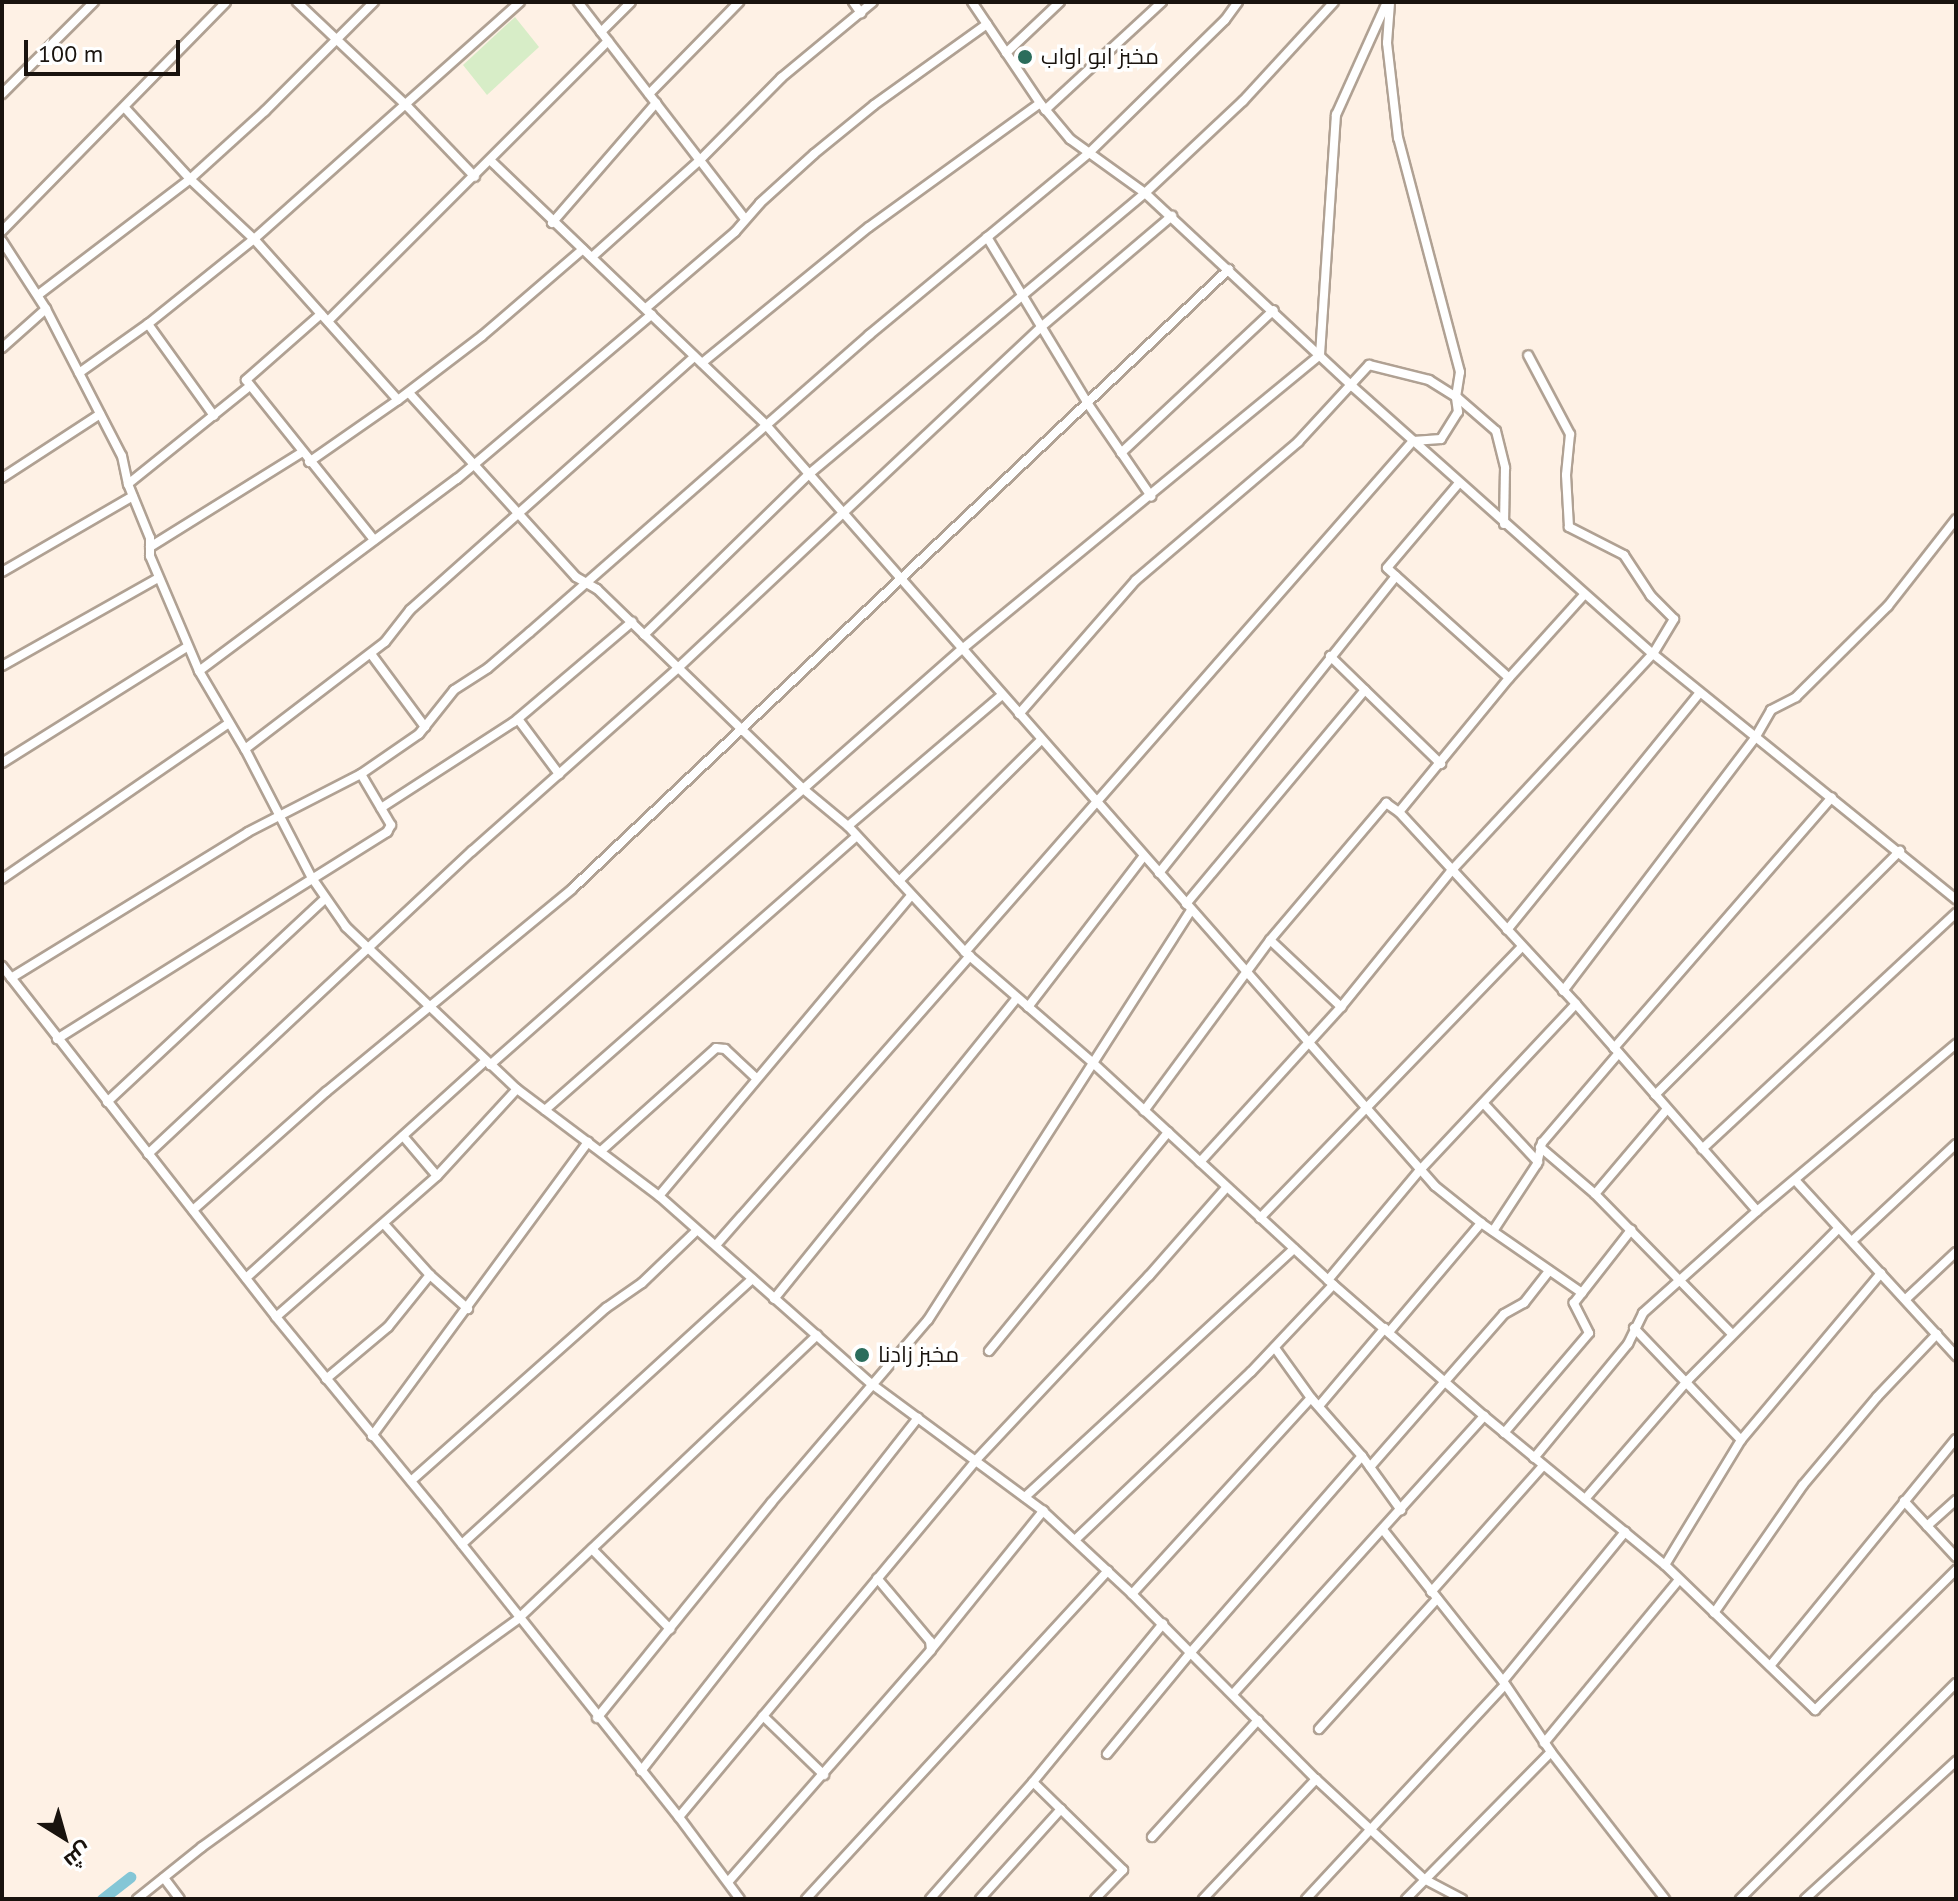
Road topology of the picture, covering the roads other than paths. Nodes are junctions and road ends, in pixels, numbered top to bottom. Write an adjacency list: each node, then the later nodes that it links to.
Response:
1 (94, 2): 23 (street)
2 (226, 2): 28 (street)
3 (297, 2): 20 (street)
4 (374, 2): 20 (street)
5 (520, 2): 26 (street)
6 (578, 2): 19 (street)
7 (631, 2): 19 (street)
8 (739, 2): 24 (street)
9 (853, 2): 17 (street)
10 (873, 2): 17 (street)
11 (972, 2): 18 (street)
12 (1060, 2): 22 (street)
13 (1162, 2): 27 (street)
14 (1238, 2): 29 (street)
15 (1334, 2): 34 (street)
16 (1388, 2): 54 (street); 61 (street)
17 (861, 13): 31 (street)
18 (987, 24): 22 (street); 36 (street)
19 (601, 32): 21 (street)
20 (337, 39): 26 (street); 33 (street)
21 (608, 41): 24 (street); 30 (street)
22 (1006, 53): 27 (street)
23 (2, 94)
24 (649, 94): 25 (street)
25 (656, 103): 31 (street); 37 (street)
26 (407, 106): 32 (street); 40 (street)
27 (1042, 107): 29 (street); 56 (street)
28 (125, 108): 33 (street); 38 (street)
29 (1089, 153): 34 (street); 39 (street)
30 (491, 161): 32 (street); 37 (street)
31 (699, 161): 36 (street); 43 (street)
32 (475, 177): 50 (street)
33 (190, 179): 40 (street); 46 (street)
34 (1145, 193): 35 (street); 45 (street)
35 (1172, 216): 44 (street); 52 (street)
36 (745, 219): 49 (street)
37 (552, 223): 42 (street)
38 (2, 231)
39 (987, 237): 45 (street); 66 (street)
40 (254, 239): 50 (street); 51 (street)
41 (2, 241): 46 (street)
42 (583, 249): 43 (street); 60 (street)
43 (592, 257): 49 (street)
44 (1229, 269): 48 (street); 63 (street)
45 (1022, 293): 52 (street); 72 (street)
46 (38, 295): 47 (street)
47 (46, 309): 53 (street); 57 (street)
48 (1274, 310): 54 (street); 69 (street)
49 (649, 311): 56 (street); 71 (street)
50 (324, 317): 58 (street); 62 (street)
51 (148, 324): 57 (street); 65 (street)
52 (1041, 327): 63 (street); 78 (street)
53 (2, 348)
54 (1320, 355): 59 (street); 77 (street)
55 (1528, 355): 95 (street)
56 (698, 360): 66 (street); 79 (street)
57 (79, 373): 64 (street)
58 (250, 386): 65 (street); 68 (street)
59 (1353, 387): 61 (street); 67 (street); 104 (street)
60 (410, 394): 62 (street); 71 (street)
61 (1456, 397): 67 (street); 81 (street)
62 (398, 400): 70 (street)
63 (1088, 404): 69 (street); 87 (street)
64 (100, 414): 73 (street); 75 (street)
65 (214, 416): 75 (street)
66 (766, 425): 72 (street); 88 (street)
67 (1413, 441): 74 (street); 118 (street)
68 (301, 453): 70 (street); 83 (street)
69 (1121, 453): 77 (street)
70 (309, 462): 82 (street)
71 (473, 465): 79 (street); 82 (street)
72 (809, 474): 78 (street); 91 (street)
73 (2, 478)
74 (1459, 483): 81 (street); 85 (street)
75 (128, 484): 76 (street)
76 (133, 496): 83 (street); 84 (street)
77 (1151, 496): 93 (street)
78 (840, 512): 87 (street); 98 (street)
79 (518, 515): 88 (street); 94 (street)
80 (1956, 519): 109 (street)
81 (1504, 524): 89 (street)
82 (374, 540): 99 (street)
83 (150, 547): 86 (street)
84 (2, 572)
85 (1396, 576): 96 (street); 100 (street)
86 (158, 578): 92 (street); 97 (street)
87 (902, 580): 93 (street); 108 (street)
88 (586, 583): 90 (street); 107 (street)
89 (1584, 595): 95 (street); 100 (street)
90 (632, 622): 91 (street); 105 (street)
91 (644, 635): 98 (street)
92 (187, 647): 99 (street); 112 (street)
93 (962, 649): 103 (street); 116 (street)
94 (371, 654): 107 (street); 111 (street)
95 (1653, 654): 102 (street); 126 (street)
96 (1330, 656): 101 (street); 127 (street)
97 (2, 666)
98 (679, 667): 108 (street); 115 (street)
99 (199, 671): 106 (street)
100 (1509, 678): 113 (street)
101 (1365, 690): 113 (street); 134 (street)
102 (1699, 694): 109 (street); 136 (street)
103 (1002, 695): 104 (street); 122 (street)
104 (1019, 714): 110 (street)
105 (518, 719): 115 (street); 119 (street)
106 (229, 723): 111 (street); 129 (street)
107 (425, 727): 114 (street)
108 (742, 729): 116 (street); 147 (street)
109 (1755, 738): 117 (street); 144 (street)
110 (1041, 740): 118 (street); 130 (street)
111 (245, 749): 121 (street)
112 (2, 763)
113 (1441, 764): 120 (street)
114 (361, 774): 119 (street); 121 (street)
115 (559, 774): 139 (street)
116 (802, 788): 122 (street); 154 (street)
117 (1832, 797): 124 (street); 153 (street)
118 (1095, 801): 125 (street); 140 (street)
119 (381, 808): 128 (street)
120 (1399, 812): 126 (street); 137 (street)
121 (280, 815): 128 (street); 143 (street)
122 (848, 826): 123 (street)
123 (857, 836): 130 (street); 163 (street)
124 (1900, 851): 133 (street); 158 (street)
125 (1144, 856): 127 (street); 148 (street)
126 (1451, 871): 136 (street); 149 (street)
127 (1159, 873): 134 (street)
128 (312, 878): 132 (street); 150 (street)
129 (2, 879)
130 (899, 881): 131 (street)
131 (911, 896): 140 (street); 156 (street)
132 (325, 899): 139 (street); 159 (street)
133 (1956, 899)
134 (1189, 907): 142 (street); 155 (street)
135 (1956, 913): 170 (street)
136 (1507, 930): 138 (street)
137 (1270, 940): 142 (street); 149 (street)
138 (1522, 947): 144 (street); 161 (street)
139 (369, 948): 147 (street); 172 (street)
140 (968, 954): 145 (street); 191 (street)
141 (2, 966): 143 (street)
142 (1247, 973): 151 (street); 164 (street)
143 (11, 978): 150 (street)
144 (1563, 991): 146 (street)
145 (1017, 998): 148 (street); 203 (street)
146 (1576, 1004): 153 (street); 160 (street)
147 (431, 1005): 154 (street); 181 (street)
148 (1028, 1007): 155 (street)
149 (1341, 1007): 151 (street)
150 (57, 1039): 159 (street)
151 (1310, 1042): 161 (street); 173 (street)
152 (1956, 1044): 177 (street)
153 (1616, 1051): 158 (street); 169 (street)
154 (488, 1062): 157 (street); 166 (street)
155 (1093, 1063): 164 (street); 217 (street)
156 (755, 1077): 171 (street); 180 (street)
157 (517, 1089): 163 (street); 176 (street)
158 (1655, 1095): 162 (street)
159 (107, 1102): 172 (street)
160 (1485, 1105): 174 (street); 175 (street)
161 (1368, 1108): 175 (street); 183 (street)
162 (1667, 1109): 170 (street); 179 (street)
163 (545, 1110): 167 (street)
164 (1144, 1111): 165 (street)
165 (1168, 1132): 173 (street); 212 (street)
166 (403, 1136): 176 (street); 197 (street)
167 (588, 1142): 171 (street); 204 (street)
168 (1956, 1144): 190 (street)
169 (1540, 1147): 174 (street); 179 (street)
170 (1702, 1149): 182 (street)
171 (601, 1151): 180 (street)
172 (148, 1154): 181 (street)
173 (1200, 1162): 178 (street)
174 (1538, 1162): 189 (street)
175 (1420, 1170): 184 (street); 200 (street)
176 (437, 1176): 185 (street)
177 (1795, 1180): 182 (street); 186 (street)
178 (1227, 1187): 183 (street); 228 (street)
179 (1595, 1194): 188 (street)
180 (659, 1196): 187 (street)
181 (193, 1210): 197 (street)
182 (1757, 1211): 198 (street)
183 (1260, 1218): 192 (street)
184 (1481, 1223): 189 (street); 207 (street)
185 (384, 1224): 196 (street); 205 (street)
186 (1839, 1228): 190 (street); 208 (street)
187 (697, 1230): 191 (street); 231 (street)
188 (1631, 1230): 198 (street); 201 (street)
189 (1493, 1231): 194 (street)
190 (1852, 1241): 195 (street)
191 (716, 1245): 199 (street)
192 (1294, 1249): 200 (street); 232 (street)
193 (1956, 1252): 202 (street)
194 (1549, 1271): 201 (street); 216 (street)
195 (1881, 1273): 202 (street); 225 (street)
196 (430, 1275): 204 (street); 214 (street)
197 (246, 1278): 205 (street)
198 (1679, 1278): 206 (street); 208 (street)
199 (752, 1279): 203 (street); 242 (street)
200 (1330, 1283): 207 (street); 211 (street)
201 (1582, 1293): 222 (street)
202 (1907, 1298): 209 (street)
203 (774, 1299): 210 (street)
204 (468, 1309): 223 (street)
205 (276, 1317): 214 (street)
206 (1634, 1328): 215 (street); 227 (street)
207 (1387, 1330): 216 (street); 219 (street)
208 (1732, 1334): 215 (street)
209 (1937, 1334): 213 (street); 252 (street)
210 (817, 1335): 217 (street); 243 (street)
211 (1275, 1348): 218 (street); 241 (street)
212 (989, 1351)
213 (1956, 1356)
214 (326, 1379): 223 (street)
215 (1688, 1380): 225 (street); 233 (street)
216 (1444, 1382): 220 (street); 230 (street)
217 (873, 1385): 221 (street); 255 (street)
218 (1311, 1398): 219 (street); 250 (street)
219 (1319, 1406): 226 (street)
220 (1484, 1416): 222 (street); 236 (street)
221 (918, 1418): 228 (street); 270 (street)
222 (1504, 1433): 227 (street)
223 (372, 1436): 231 (street)
224 (1956, 1439): 235 (street)
225 (1741, 1440): 245 (street)
226 (1362, 1456): 230 (street); 257 (street)
227 (1534, 1458): 229 (street)
228 (976, 1460): 232 (street); 248 (street)
229 (1543, 1466): 233 (street); 251 (street)
230 (1370, 1467): 236 (street)
231 (411, 1481): 242 (street)
232 (1025, 1497): 237 (street)
233 (1585, 1499): 240 (street)
234 (1956, 1500): 238 (street)
235 (1904, 1501): 238 (street); 258 (street)
236 (1401, 1510): 239 (street)
237 (1043, 1511): 241 (street); 256 (street)
238 (1927, 1526): 244 (street)
239 (1384, 1531): 251 (street); 261 (street)
240 (1625, 1532): 245 (street); 259 (street)
241 (1075, 1540): 247 (street)
242 (462, 1544): 253 (street)
243 (592, 1549): 253 (street); 255 (street)
244 (1956, 1557)
245 (1665, 1565): 249 (street)
246 (1956, 1570): 258 (street)
247 (1108, 1571): 250 (street); 284 (street)
248 (877, 1578): 256 (street); 262 (street)
249 (1679, 1580): 252 (street); 266 (street)
250 (1132, 1594): 254 (street)
251 (1434, 1595): 259 (street); 265 (street)
252 (1714, 1613): 258 (street)
253 (519, 1618): 263 (street); 278 (street)
254 (1163, 1624): 257 (street); 273 (street)
255 (670, 1629): 263 (street)
256 (931, 1650): 271 (street)
257 (1191, 1652): 261 (street); 268 (street)
258 (1770, 1666)
259 (1504, 1683): 266 (street); 276 (street)
260 (1956, 1683): 293 (street)
261 (1233, 1694): 264 (street)
262 (763, 1716): 271 (street); 275 (street)
263 (597, 1718): 270 (street)
264 (1258, 1720): 272 (street); 277 (street)
265 (1319, 1729)
266 (1544, 1743): 267 (street)
267 (1551, 1752): 279 (street); 292 (street)
268 (1107, 1754)
269 (1956, 1761): 294 (street)
270 (641, 1771): 275 (street)
271 (824, 1775): 280 (street)
272 (1316, 1779): 276 (street); 288 (street)
273 (1033, 1782): 274 (street); 285 (street)
274 (1061, 1809): 286 (street); 287 (street)
275 (679, 1817): 280 (street)
276 (1372, 1829): 279 (street); 289 (street)
277 (1152, 1837)
278 (164, 1878): 281 (street); 282 (street)
279 (1424, 1879): 290 (street); 291 (street)
280 (728, 1882): 283 (street)
281 (137, 1899)
282 (180, 1899)
283 (740, 1899)
284 (806, 1899)
285 (930, 1899)
286 (980, 1899)
287 (1095, 1899)
288 (1203, 1899)
289 (1306, 1899)
290 (1406, 1899)
291 (1462, 1899)
292 (1665, 1899)
293 (1740, 1899)
294 (1805, 1899)

